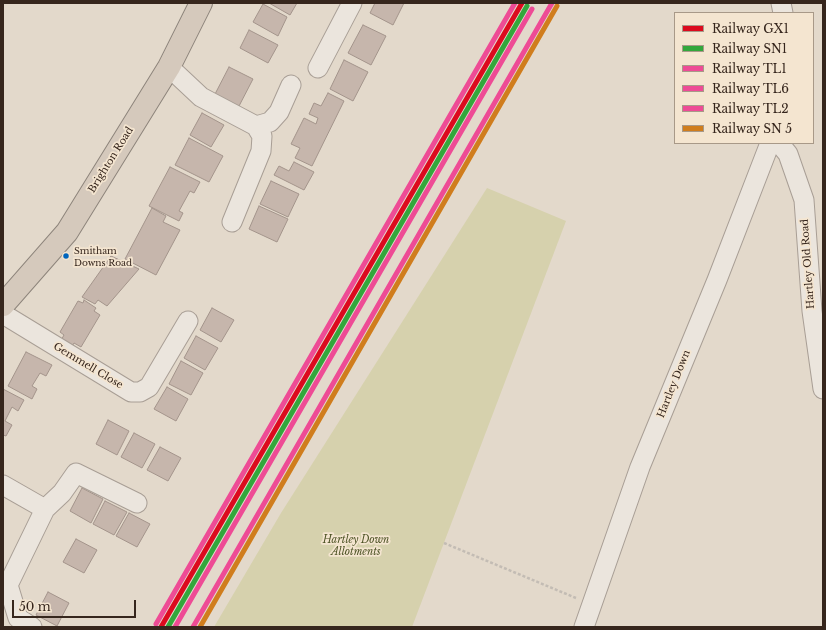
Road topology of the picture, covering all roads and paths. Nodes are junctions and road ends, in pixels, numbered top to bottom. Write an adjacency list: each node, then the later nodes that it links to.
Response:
1 (201, 3): 3 (highway, Brighton Road)
2 (352, 3): 4 (street)
3 (168, 67): 6 (street); 10 (highway, Brighton Road)
4 (318, 68)
5 (291, 85): 6 (street)
6 (256, 126): 9 (street)
7 (770, 144): 19 (street, Hartley Down)
8 (780, 144): 13 (street, Hartley Old Road)
9 (232, 222)
10 (3, 305)
11 (3, 314): 12 (street, Gemmell Close)
12 (188, 320)
13 (823, 389)
14 (3, 485): 16 (street)
15 (137, 503): 16 (street)
16 (44, 509): 18 (street)
17 (444, 542): 19 (path)
18 (6, 583): 20 (street)
19 (592, 603): 21 (street, Hartley Down)
20 (32, 627)
21 (584, 627)

